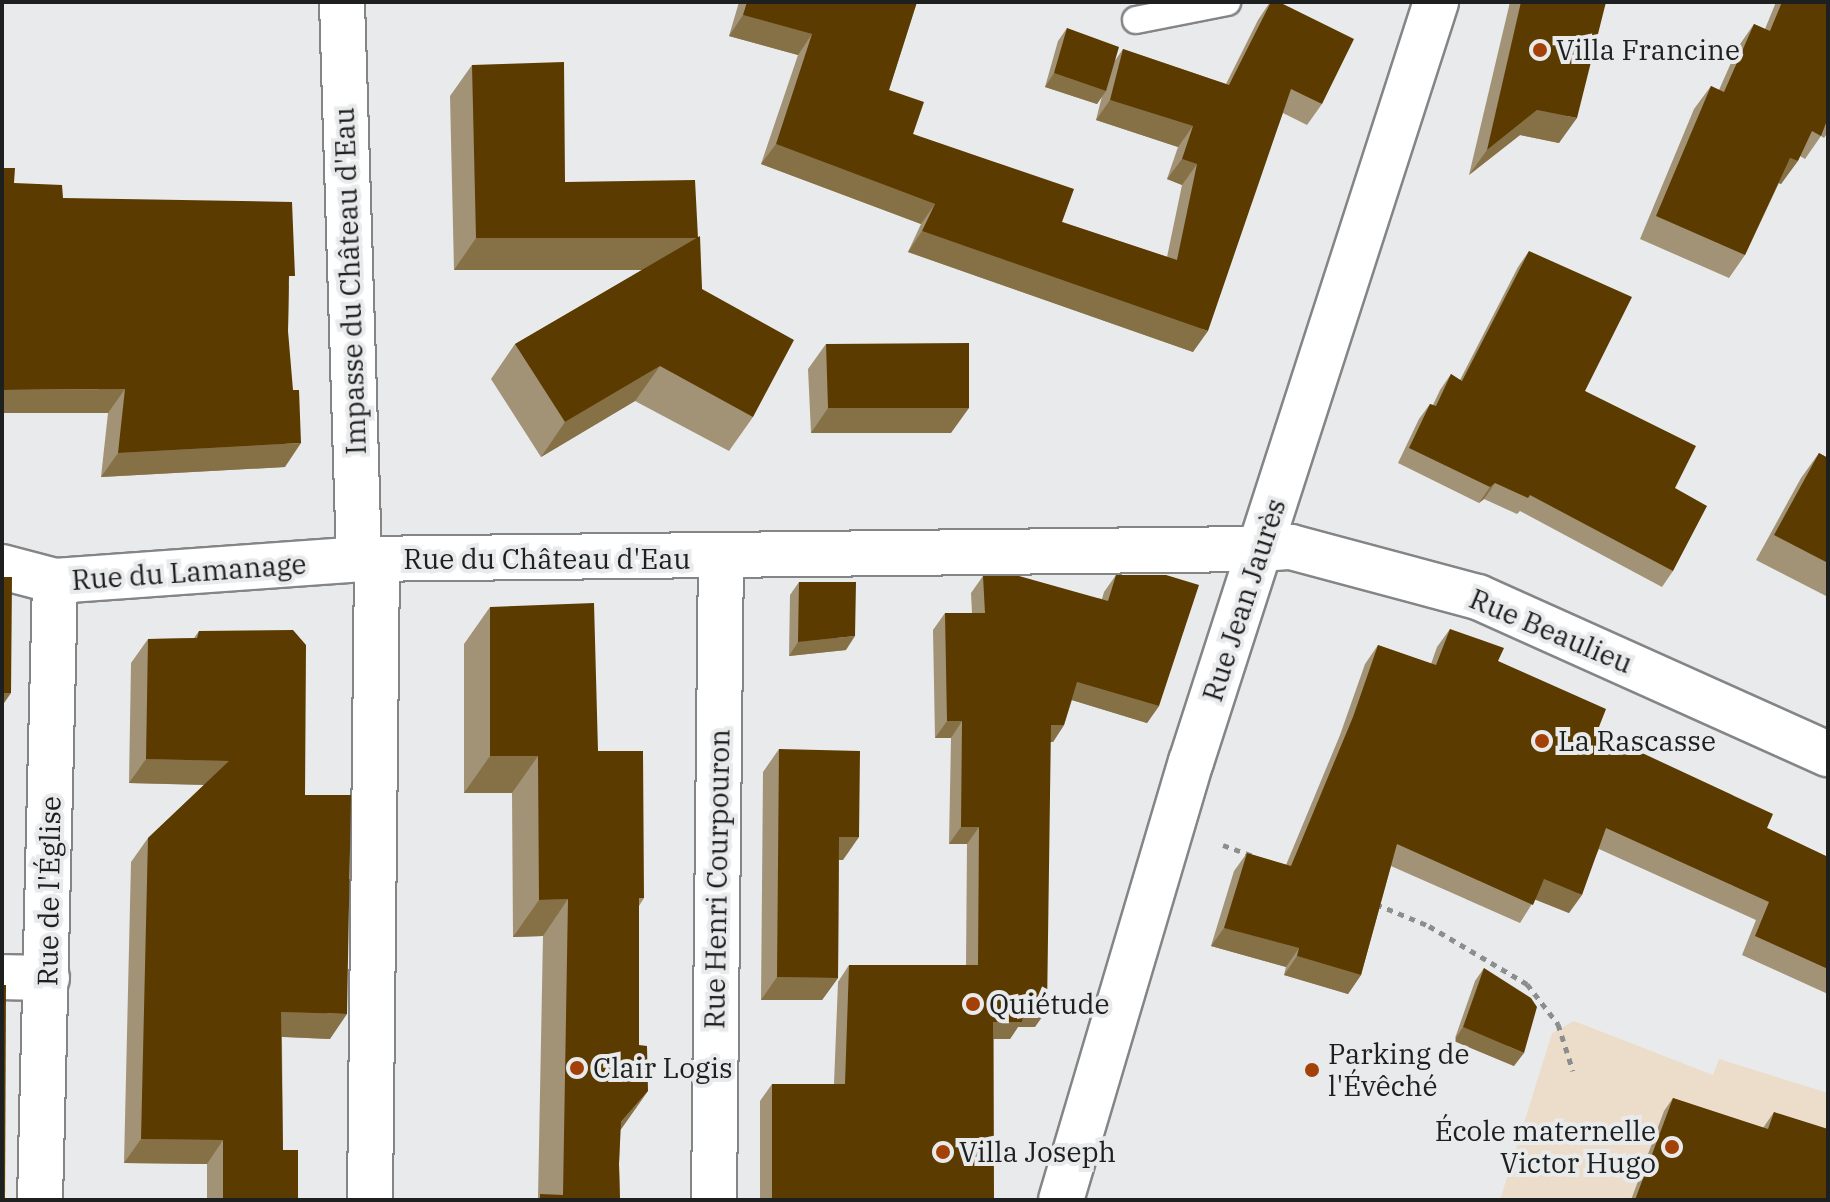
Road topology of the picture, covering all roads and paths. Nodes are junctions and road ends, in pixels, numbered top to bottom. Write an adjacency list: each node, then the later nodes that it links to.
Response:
1 (342, 2): 7 (street, Impasse du Château d'Eau)
2 (1227, 2): 4 (lane)
3 (1436, 2): 5 (street, Rue Jean Jaurès)
4 (1136, 20)
5 (1261, 549): 6 (street, Rue du Château d'Eau); 10 (street, Rue Beaulieu); 11 (street, Rue Jean Jaurès)
6 (721, 558): 7 (street, Rue du Château d'Eau); 19 (street, Rue Henri Courpouron)
7 (368, 560): 9 (street, Rue du Lamanage); 18 (street, Rue du Château d'Eau)
8 (2, 567): 9 (street, Rue du Lamanage)
9 (55, 581): 15 (street, Rue de l'Église)
10 (1828, 754)
11 (1172, 827): 12 (path); 20 (street, Rue Jean Jaurès)
12 (1260, 858)
13 (1373, 903): 16 (path)
14 (2, 977): 15 (street)
15 (47, 978): 17 (street, Rue de l'Église)
16 (1573, 1071)
17 (40, 1200)
18 (370, 1200)
19 (714, 1200)
20 (1061, 1200)

